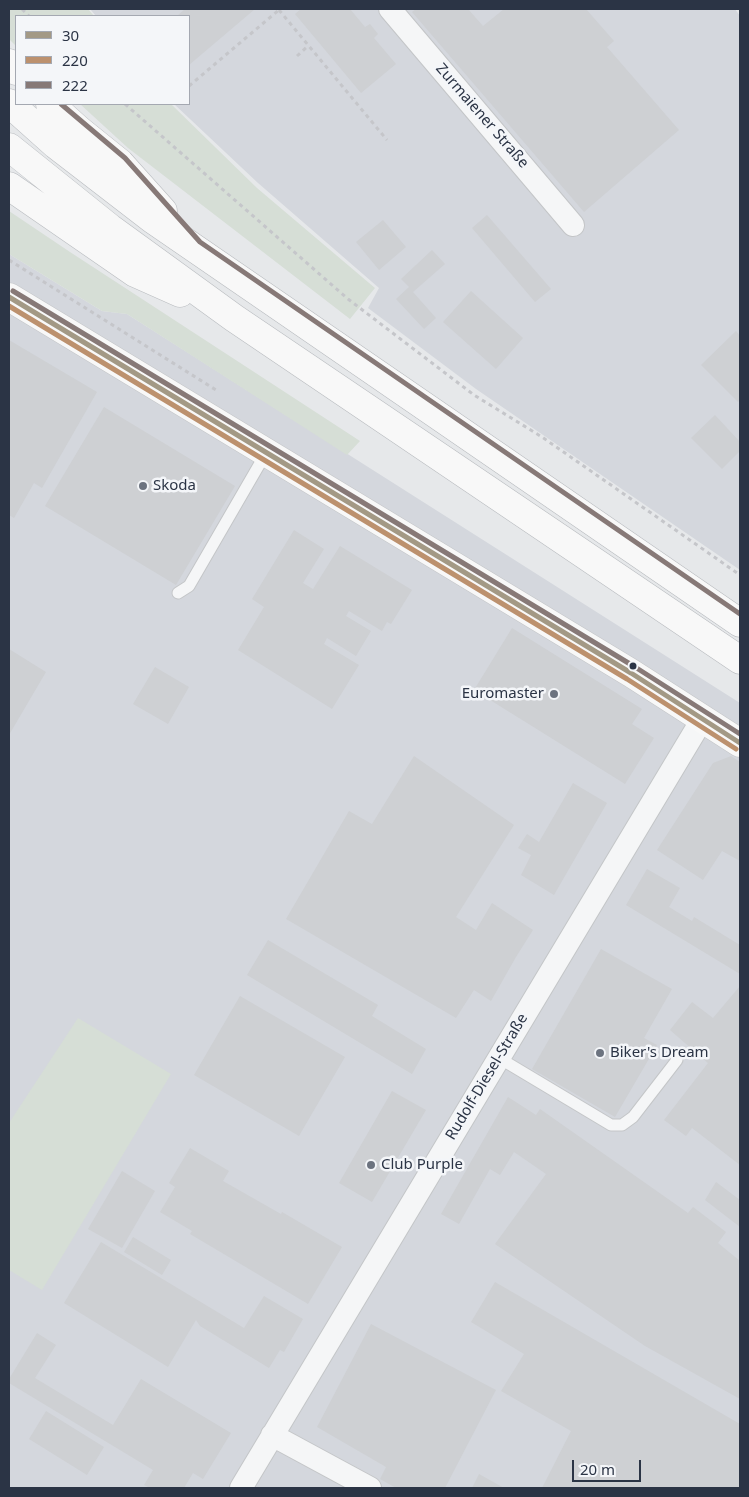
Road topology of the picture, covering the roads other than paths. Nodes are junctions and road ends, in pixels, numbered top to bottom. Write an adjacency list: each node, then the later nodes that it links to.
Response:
1 (390, 9): 6 (street, Zurmaiener Straße)
2 (9, 103): 7 (main road)
3 (51, 105): 7 (main road)
4 (9, 148): 9 (main road)
5 (9, 186): 9 (main road)
6 (573, 225)
7 (195, 248): 12 (main road)
8 (9, 297): 10 (main road)
9 (234, 318): 13 (main road)
10 (266, 453): 11 (lane); 14 (main road)
11 (178, 593)
12 (740, 623)
13 (740, 660)
14 (703, 718): 15 (main road); 16 (street, Rudolf-Diesel-Straße)
15 (740, 743)
16 (499, 1058): 17 (lane); 18 (street, Rudolf-Diesel-Straße)
17 (677, 1060)
18 (272, 1435): 19 (street, Rudolf-Diesel-Straße); 20 (street)
19 (241, 1488)
20 (370, 1488)

